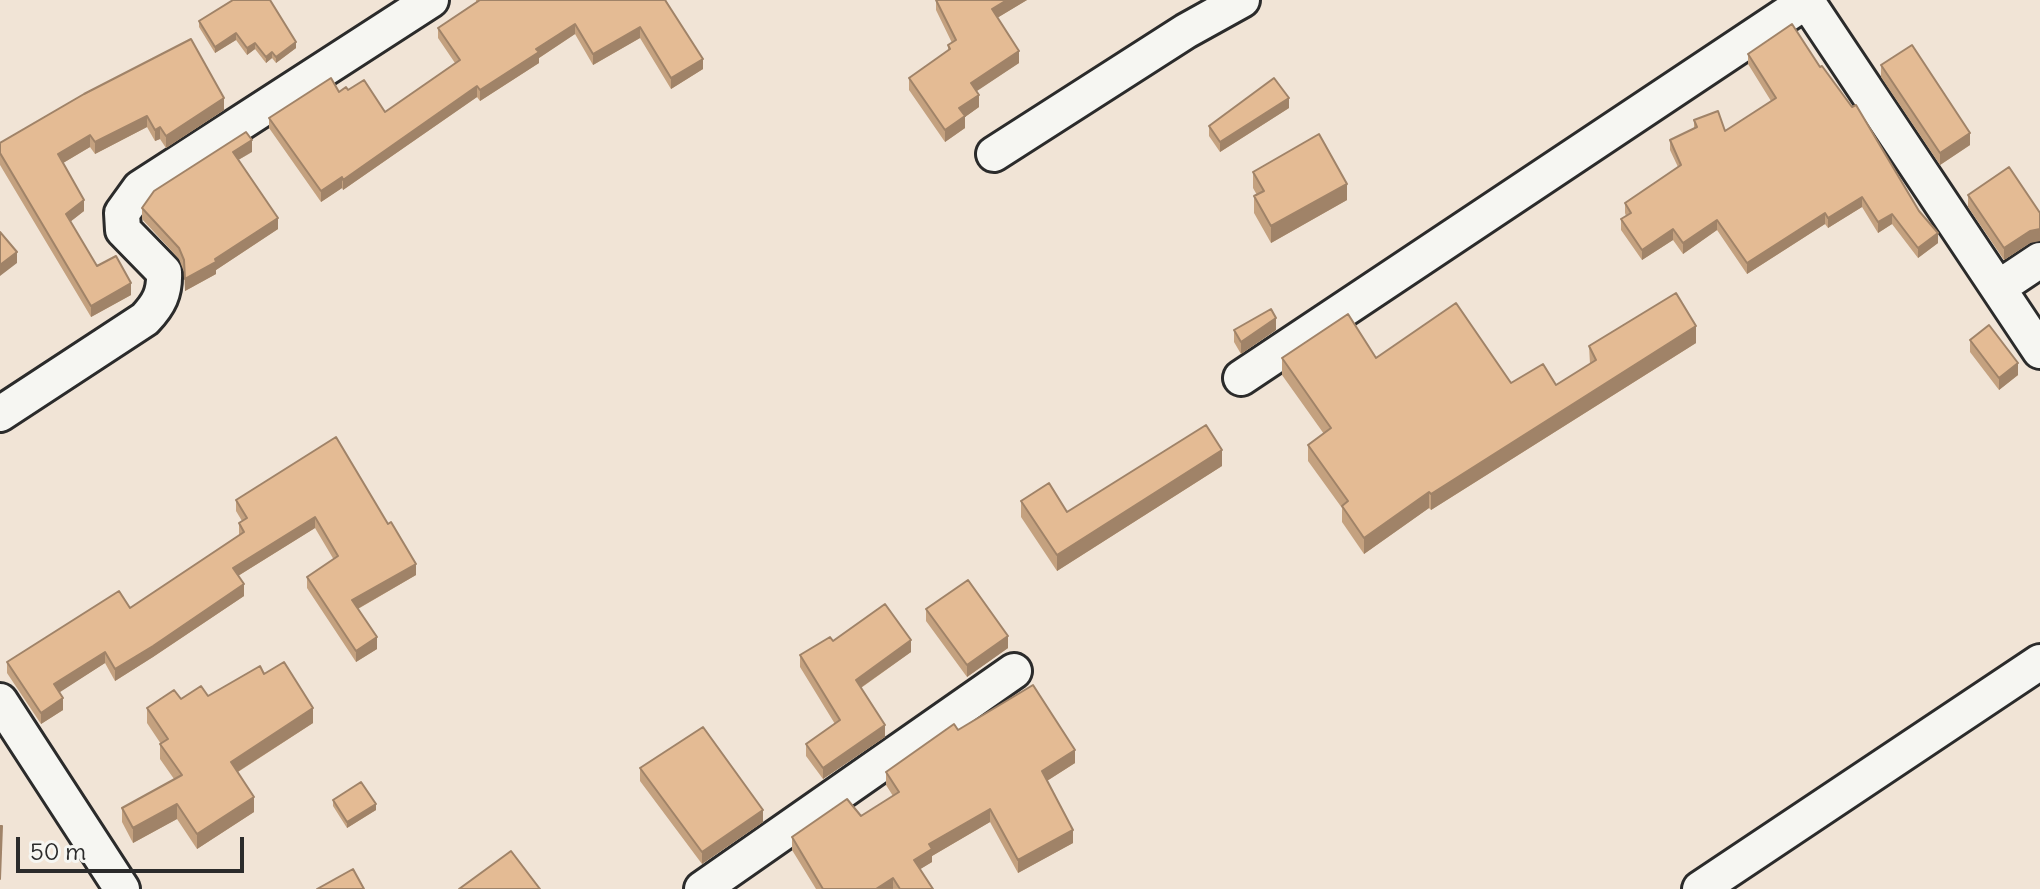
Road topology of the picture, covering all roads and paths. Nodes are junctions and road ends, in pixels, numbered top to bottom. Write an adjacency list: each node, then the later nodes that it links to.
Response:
1 (431, 0): 9 (street)
2 (1242, 0): 4 (street)
3 (1807, 0): 6 (street); 8 (street)
4 (994, 154)
5 (2040, 260): 6 (street)
6 (1998, 288): 7 (street)
7 (2040, 351)
8 (1241, 378)
9 (0, 414)
10 (2040, 662): 15 (street)
11 (1014, 671): 14 (street)
12 (0, 701): 13 (street)
13 (122, 889)
14 (702, 889)
15 (1700, 889)

